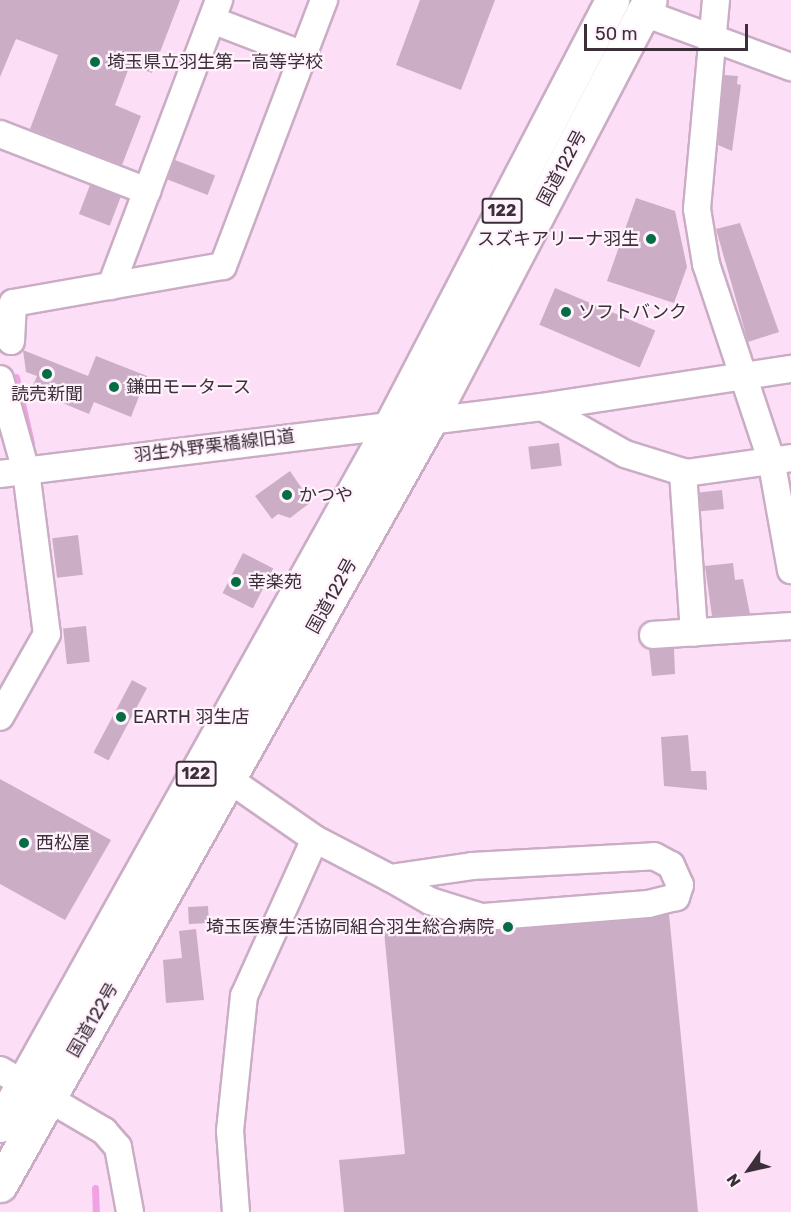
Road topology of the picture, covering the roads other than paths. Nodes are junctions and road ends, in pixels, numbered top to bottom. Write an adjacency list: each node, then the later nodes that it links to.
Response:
1 (324, 0): 7 (street)
2 (612, 0): 19 (highway, 国道122号 / 122)
3 (716, 0): 6 (street)
4 (647, 6): 6 (street); 18 (highway, 国道122号 / 122)
5 (215, 10): 7 (street); 10 (street)
6 (713, 38): 8 (street); 15 (street)
7 (303, 55): 11 (street)
8 (791, 68)
9 (0, 134): 10 (street)
10 (147, 191): 11 (street)
11 (111, 286): 12 (street)
12 (6, 303): 13 (street)
13 (11, 340)
14 (791, 369): 15 (street, 羽生外野栗橋線旧道)
15 (745, 377): 17 (street, 羽生外野栗橋線旧道); 20 (street)
16 (0, 379): 21 (street)
17 (542, 407): 18 (street, 羽生外野栗橋線旧道); 22 (street)
18 (429, 422): 19 (street, 羽生外野栗橋線旧道); 30 (highway, 国道122号 / 122)
19 (392, 423): 21 (street, 羽生外野栗橋線旧道); 33 (highway, 国道122号 / 122)
20 (781, 459): 22 (street); 24 (street)
21 (26, 471): 23 (street, 羽生外野栗橋線旧道); 28 (street)
22 (683, 472): 26 (street)
23 (0, 474)
24 (791, 570)
25 (791, 626): 26 (street)
26 (694, 633): 27 (street)
27 (653, 635)
28 (6, 695): 29 (street)
29 (0, 717)
30 (230, 780): 31 (street); 33 (highway, 国道122号 / 122)
31 (315, 839): 32 (street); 37 (street)
32 (390, 878): 32 (street)
33 (24, 1084): 34 (highway, 国道122号 / 122); 35 (highway, 国道122号 / 122); 36 (street)
34 (0, 1125)
35 (0, 1185)
36 (130, 1212)
37 (236, 1212)

